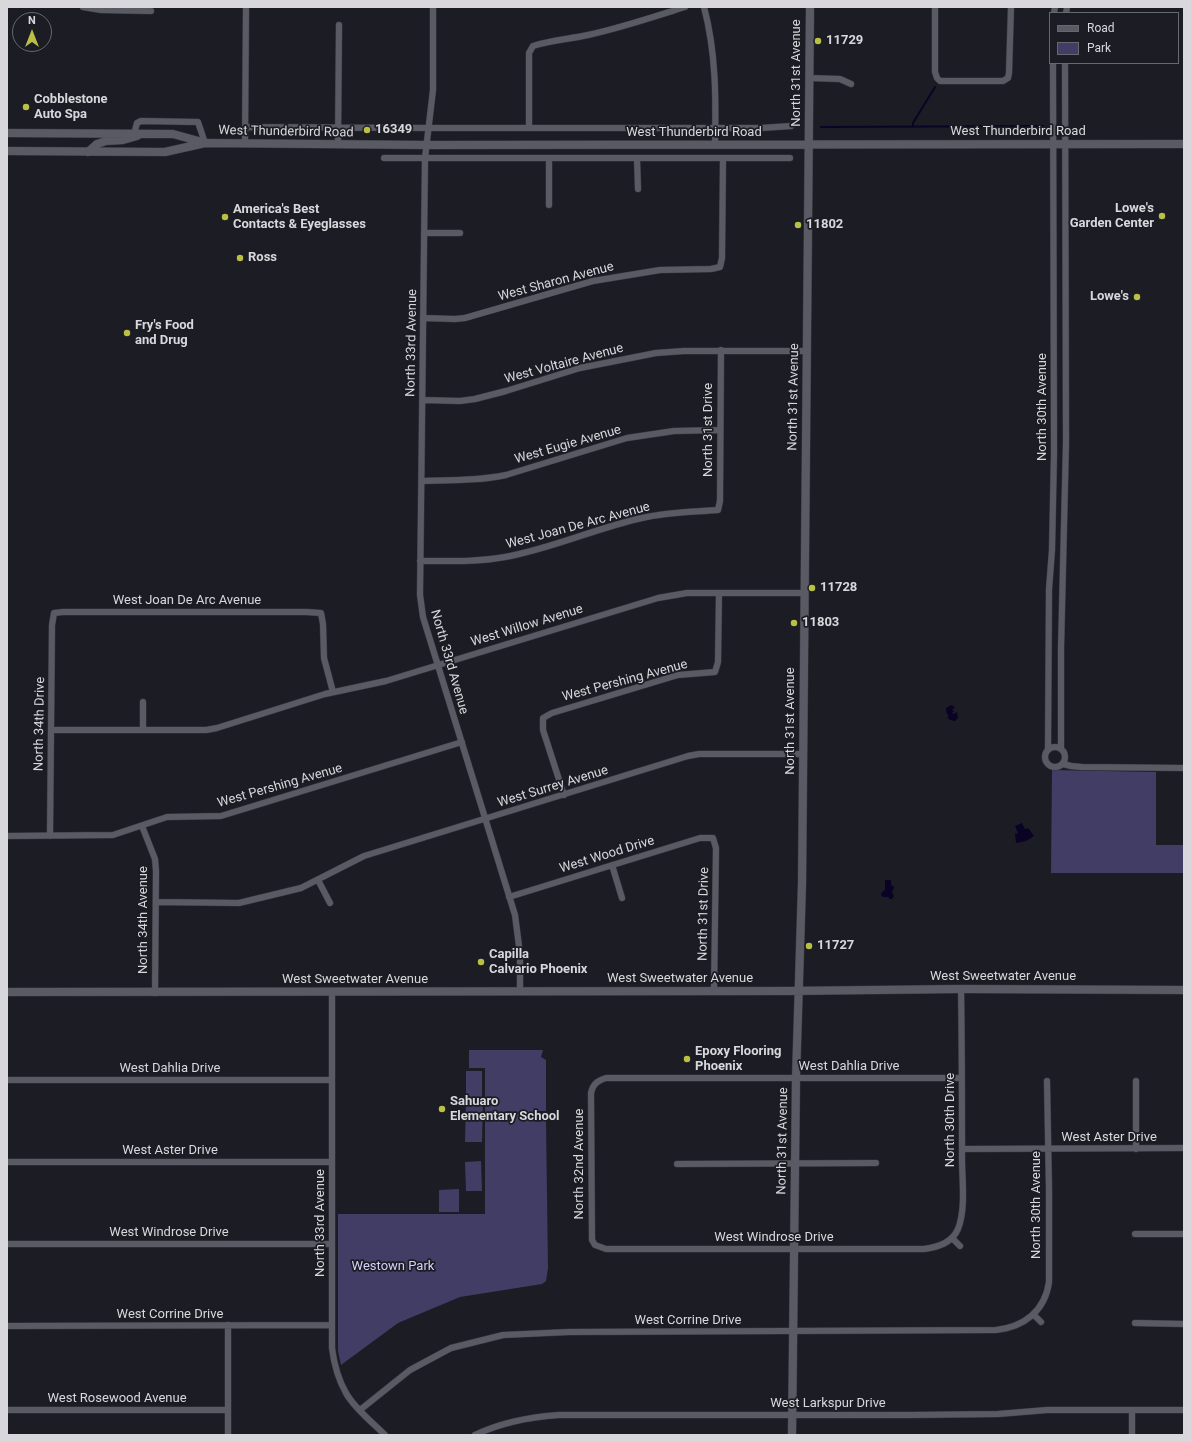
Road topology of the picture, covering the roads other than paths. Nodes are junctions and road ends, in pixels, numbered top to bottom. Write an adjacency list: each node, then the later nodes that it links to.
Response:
1 (83, 7): 9 (street)
2 (246, 7): 16 (street)
3 (433, 7): 18 (street, North 33rd Avenue)
4 (685, 7): 19 (street)
5 (704, 7): 20 (street)
6 (810, 7): 13 (street, North 31st Avenue)
7 (935, 7): 8 (street)
8 (1011, 7)
9 (151, 11)
10 (339, 25): 17 (street)
11 (1053, 64): 29 (street, North 30th Avenue)
12 (1065, 64): 30 (street, North 30th Avenue)
13 (809, 78): 14 (street); 28 (street, North 31st Avenue)
14 (852, 84)
15 (791, 126): 20 (street, West Thunderbird Road)
16 (246, 127): 17 (street, West Thunderbird Road); 25 (street)
17 (339, 127): 18 (street, West Thunderbird Road); 26 (street)
18 (430, 128): 19 (street, West Thunderbird Road); 32 (street, North 33rd Avenue)
19 (529, 128): 20 (street, West Thunderbird Road)
20 (716, 128): 27 (street)
21 (7, 133): 22 (street, West Thunderbird Road)
22 (134, 134): 23 (street, West Thunderbird Road); 24 (street, West Thunderbird Road)
23 (147, 134): 24 (street, West Thunderbird Road); 34 (street)
24 (204, 143): 25 (street, West Thunderbird Road); 34 (street, West Thunderbird Road)
25 (245, 144): 26 (street, West Thunderbird Road)
26 (338, 144): 32 (street, West Thunderbird Road)
27 (715, 144): 28 (street, West Thunderbird Road); 32 (street, West Thunderbird Road)
28 (809, 144): 29 (street, West Thunderbird Road); 47 (street, North 31st Avenue)
29 (1054, 144): 30 (street, West Thunderbird Road); 63 (street, North 30th Avenue)
30 (1066, 144): 31 (street, West Thunderbird Road); 62 (street, North 30th Avenue)
31 (1184, 144)
32 (427, 145): 36 (street, North 33rd Avenue)
33 (7, 151): 34 (street, West Thunderbird Road)
34 (88, 152)
35 (384, 158): 36 (street, West Thunderbird Road)
36 (425, 158): 37 (street, West Thunderbird Road); 43 (street, North 33rd Avenue)
37 (549, 158): 38 (street, West Thunderbird Road); 42 (street)
38 (638, 158): 39 (street, West Thunderbird Road); 41 (street)
39 (723, 158): 40 (street, West Thunderbird Road); 45 (street, West Sharon Avenue)
40 (790, 158)
41 (638, 189)
42 (549, 205)
43 (424, 233): 44 (street); 45 (street, North 33rd Avenue)
44 (460, 233)
45 (423, 318): 48 (street, North 33rd Avenue)
46 (721, 350): 47 (street, West Voltaire Avenue); 48 (street, West Voltaire Avenue); 49 (street, North 31st Drive)
47 (807, 351): 54 (street, North 31st Avenue)
48 (422, 400): 50 (street, North 33rd Avenue)
49 (720, 430): 50 (street, West Eugie Avenue); 51 (street, North 31st Drive)
50 (422, 481): 52 (street, North 33rd Avenue)
51 (718, 510): 52 (street, West Joan De Arc Avenue)
52 (420, 561): 56 (street, North 33rd Avenue)
53 (719, 593): 54 (street, West Willow Avenue); 56 (street, West Willow Avenue); 67 (street, West Pershing Avenue)
54 (804, 593): 64 (street, North 31st Avenue)
55 (54, 613): 57 (street, West Joan De Arc Avenue); 59 (street, North 34th Drive)
56 (438, 665): 57 (street, West Willow Avenue); 61 (street, North 33rd Avenue)
57 (333, 692): 60 (street, West Willow Avenue)
58 (143, 702): 60 (street)
59 (51, 730): 60 (street, West Willow Avenue); 71 (street, North 34th Drive)
60 (143, 730)
61 (462, 742): 68 (street, North 33rd Avenue); 69 (street, West Pershing Avenue)
62 (1061, 749): 63 (street); 65 (street, North 30th Avenue)
63 (1048, 750): 65 (street, North 30th Avenue)
64 (803, 754): 67 (street, West Surrey Avenue); 83 (street, North 31st Avenue)
65 (1063, 764): 66 (street)
66 (1184, 768)
67 (564, 795): 68 (street, West Surrey Avenue)
68 (485, 819): 74 (street, West Surrey Avenue); 75 (street, North 33rd Avenue)
69 (142, 826): 71 (street, West Pershing Avenue); 77 (street, North 34th Avenue)
70 (7, 836): 71 (street, West Pershing Avenue)
71 (50, 836)
72 (713, 838): 73 (street, West Wood Drive); 82 (street, North 31st Drive)
73 (612, 865): 75 (street, West Wood Drive); 76 (street)
74 (318, 880): 77 (street, West Surrey Avenue); 78 (street)
75 (509, 897): 81 (street, North 33rd Avenue)
76 (622, 898)
77 (156, 902): 85 (street, North 34th Avenue)
78 (330, 903)
79 (962, 989): 80 (street, West Sweetwater Avenue); 83 (street, West Sweetwater Avenue); 88 (street, North 30th Drive)
80 (1184, 990)
81 (520, 991): 82 (street, West Sweetwater Avenue); 86 (street, West Sweetwater Avenue)
82 (714, 991): 83 (street, West Sweetwater Avenue)
83 (798, 991): 87 (street, North 31st Avenue)
84 (7, 992): 85 (street, West Sweetwater Avenue)
85 (155, 992): 86 (street, West Sweetwater Avenue)
86 (332, 992): 90 (street, North 33rd Avenue)
87 (796, 1078): 88 (street, West Dahlia Drive); 93 (street, West Dahlia Drive); 102 (street, North 31st Avenue)
88 (962, 1078): 96 (street, North 30th Drive)
89 (7, 1080): 90 (street, West Dahlia Drive)
90 (332, 1080): 99 (street, North 33rd Avenue)
91 (1047, 1081): 97 (street, North 30th Avenue)
92 (1136, 1081): 94 (street)
93 (595, 1084): 108 (street, North 32nd Avenue)
94 (1136, 1148): 95 (street, West Aster Drive); 97 (street, West Aster Drive)
95 (1184, 1148)
96 (962, 1149): 97 (street, West Aster Drive); 105 (street, North 30th Drive)
97 (1048, 1149): 111 (street, North 30th Avenue)
98 (7, 1162): 99 (street, West Aster Drive)
99 (332, 1162): 107 (street, North 33rd Avenue)
100 (876, 1163): 102 (street)
101 (677, 1164): 102 (street)
102 (795, 1164): 110 (street, North 31st Avenue)
103 (1135, 1234): 104 (street)
104 (1184, 1234)
105 (952, 1238): 109 (street); 110 (street, West Windrose Drive)
106 (7, 1244): 107 (street, West Windrose Drive)
107 (332, 1244): 116 (street, North 33rd Avenue)
108 (595, 1245): 110 (street, West Windrose Drive)
109 (960, 1246)
110 (794, 1249): 118 (street, North 31st Avenue)
111 (1034, 1315): 112 (street); 118 (street, West Corrine Drive)
112 (1041, 1322)
113 (1135, 1323): 114 (street)
114 (1184, 1324)
115 (228, 1325): 116 (street, West Corrine Drive); 117 (street, West Corrine Drive); 120 (street)
116 (332, 1325): 121 (street, North 33rd Avenue)
117 (7, 1326)
118 (794, 1331): 121 (street, West Corrine Drive); 124 (street, North 31st Avenue)
119 (7, 1410): 120 (street, West Rosewood Avenue)
120 (228, 1410): 125 (street)
121 (360, 1410): 126 (street, North 33rd Avenue)
122 (1184, 1410): 123 (street, West Larkspur Drive)
123 (1132, 1411): 124 (street, West Larkspur Drive); 129 (street)
124 (792, 1415): 127 (street, West Larkspur Drive); 128 (street, North 31st Avenue)
125 (228, 1435)
126 (385, 1435)
127 (475, 1435)
128 (792, 1435)
129 (1132, 1435)

